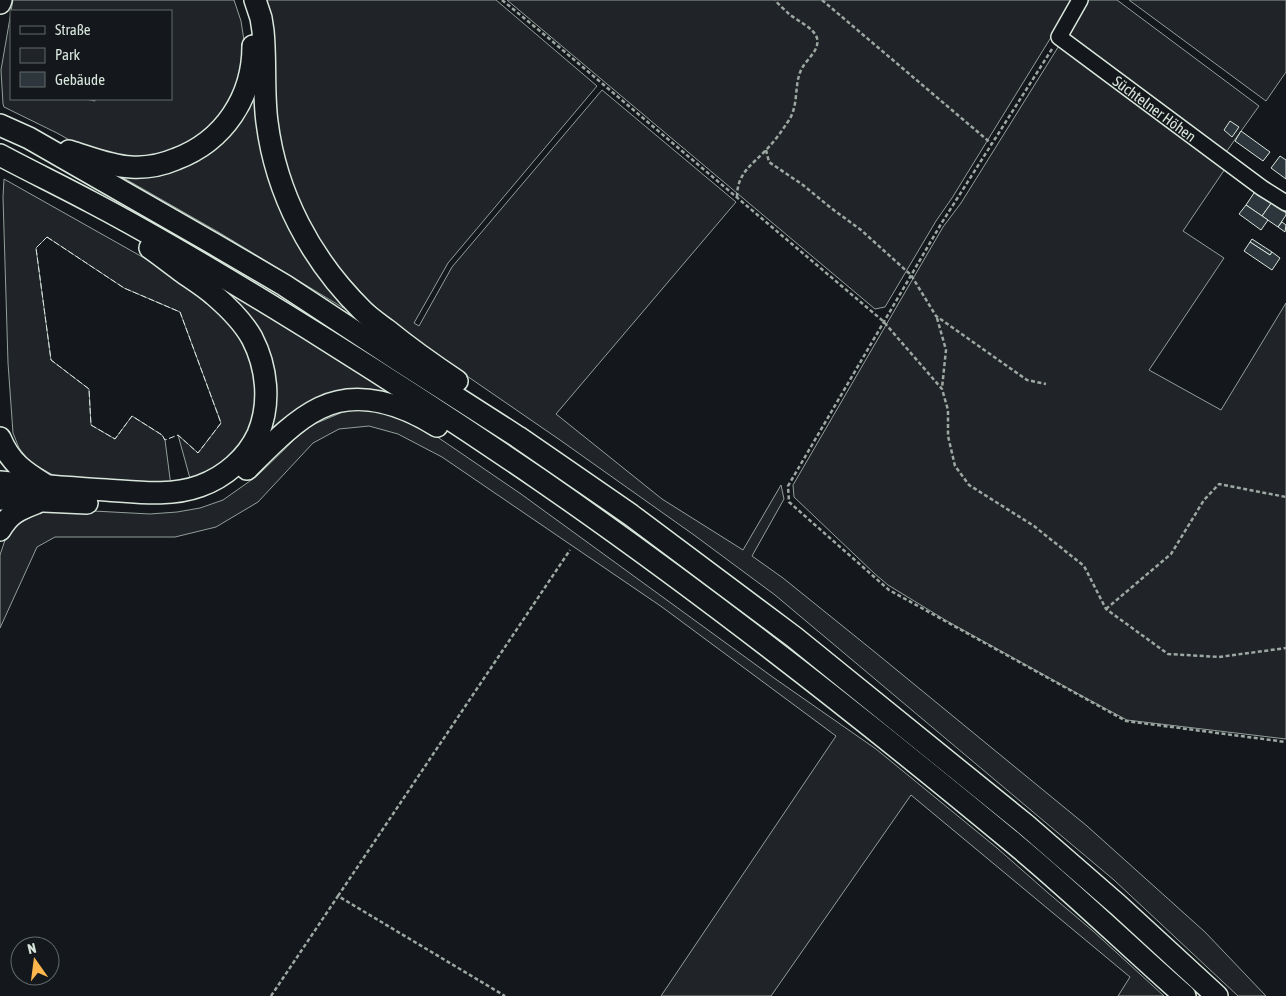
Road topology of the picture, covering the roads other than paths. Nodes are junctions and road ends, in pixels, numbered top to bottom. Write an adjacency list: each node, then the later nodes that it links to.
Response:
1 (244, 0): 5 (highway)
2 (255, 0): 9 (highway)
3 (1080, 0): 8 (street, Süchtelner Höhen)
4 (0, 125): 5 (highway)
5 (29, 138): 9 (highway)
6 (0, 155): 7 (highway)
7 (92, 202): 11 (highway); 13 (highway)
8 (1286, 203)
9 (518, 437): 17 (highway)
10 (0, 438): 13 (highway)
11 (539, 479): 13 (highway); 16 (highway)
12 (0, 482): 13 (highway)
13 (45, 494): 14 (highway); 15 (highway)
14 (0, 499)
15 (0, 530)
16 (1185, 996)
17 (1218, 996)

